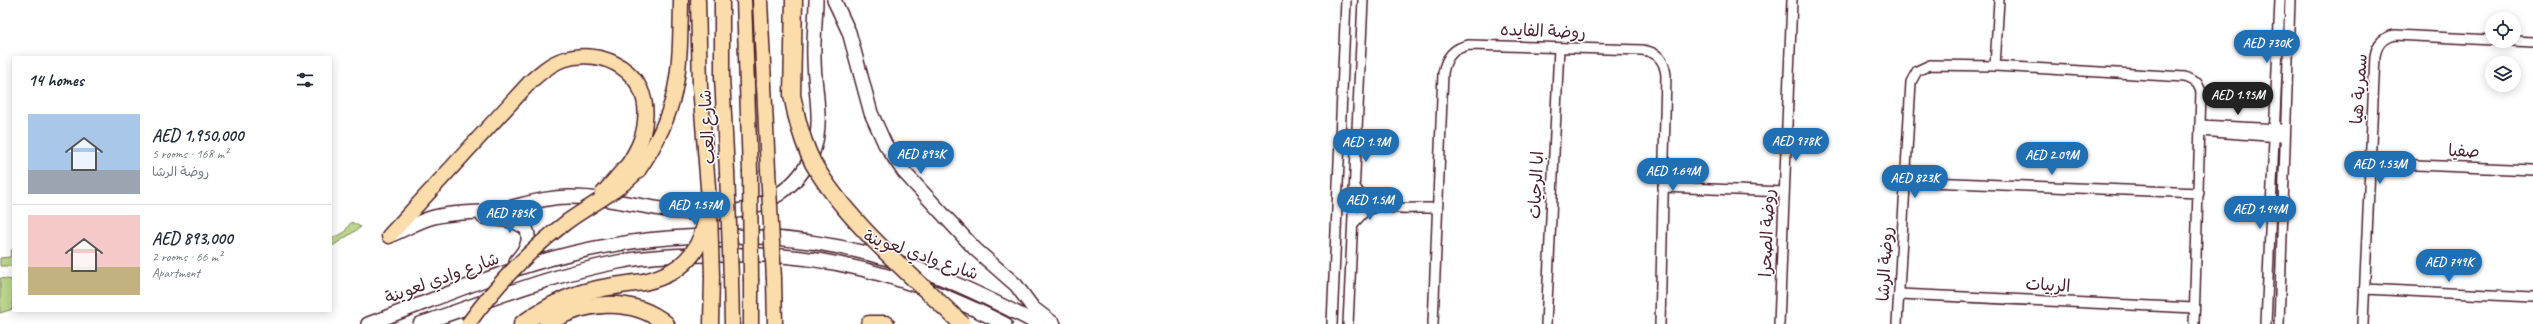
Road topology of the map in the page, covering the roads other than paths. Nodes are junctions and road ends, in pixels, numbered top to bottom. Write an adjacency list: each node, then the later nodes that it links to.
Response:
1 (681, 0): 25 (main road)
2 (698, 0): 32 (main road)
3 (722, 0): 50 (main road, شارع العب, bridge)
4 (744, 0): 51 (main road, bridge)
5 (760, 0): 52 (main road, bridge)
6 (794, 0): 55 (highway, bridge)
7 (816, 0): 35 (main road)
8 (834, 0): 58 (main road)
9 (1346, 0): 59 (street)
10 (1363, 0): 28 (street)
11 (1786, 0): 30 (street, روضة الصحرا)
12 (1792, 0): 30 (street, روضة الصحرا)
13 (1999, 0): 20 (street)
14 (2280, 0): 22 (street)
15 (2290, 0): 23 (street)
16 (2485, 40): 24 (street, سمرية هيا)
17 (2521, 41): 18 (street)
18 (2533, 42)
19 (1559, 48): 29 (street, روضة الفايده); 34 (street, روضة الفايده); 62 (street, ابا الرحيات)
20 (1995, 66): 21 (street, روضة الرشا); 27 (street, روضة الرشا)
21 (2200, 128): 22 (street); 31 (street, روضة الرشا)
22 (2275, 132): 23 (street); 68 (street)
23 (2284, 133): 69 (street)
24 (2370, 164): 26 (street, صفيا); 39 (street, سمرية هيا)
25 (633, 167): 37 (main road); 45 (main road, bridge)
26 (2533, 170)
27 (1905, 181): 31 (street); 40 (street, روضة الرشا)
28 (1355, 186): 33 (street); 36 (street)
29 (1663, 187): 30 (street); 63 (street, روضة الفايده)
30 (1781, 192): 64 (street, روضة الصحرا); 65 (street, روضة الصحرا)
31 (2199, 193): 42 (street, روضة الرشا)
32 (709, 200): 46 (highway, bridge); 49 (main road, bridge)
33 (1379, 206): 34 (street); 36 (street)
34 (1436, 208): 61 (street, روضة الفايده)
35 (465, 215): 37 (main road); 38 (main road)
36 (1353, 225): 60 (street)
37 (389, 236)
38 (498, 276): 43 (main road, شارع وادي لعوينة); 57 (main road, شارع وادي لعوينة)
39 (2364, 289): 41 (street); 70 (street, سمرية هيا)
40 (1900, 294): 42 (street, الربيات); 66 (street, روضة الرشا)
41 (2533, 297)
42 (2194, 308): 67 (street, روضة الرشا)
43 (368, 324)
44 (420, 324): 56 (main road, شارع وادي لعوينة)
45 (468, 324)
46 (522, 324)
47 (547, 324): 48 (highway)
48 (666, 324)
49 (711, 324)
50 (732, 324)
51 (751, 324)
52 (775, 324)
53 (869, 324): 54 (highway)
54 (886, 324)
55 (962, 324)
56 (1005, 324)
57 (1038, 324)
58 (1054, 324)
59 (1332, 324)
60 (1348, 324)
61 (1433, 324)
62 (1546, 324)
63 (1660, 324)
64 (1773, 324)
65 (1779, 324)
66 (1897, 324)
67 (2194, 324)
68 (2266, 324)
69 (2279, 324)
70 (2363, 324)

